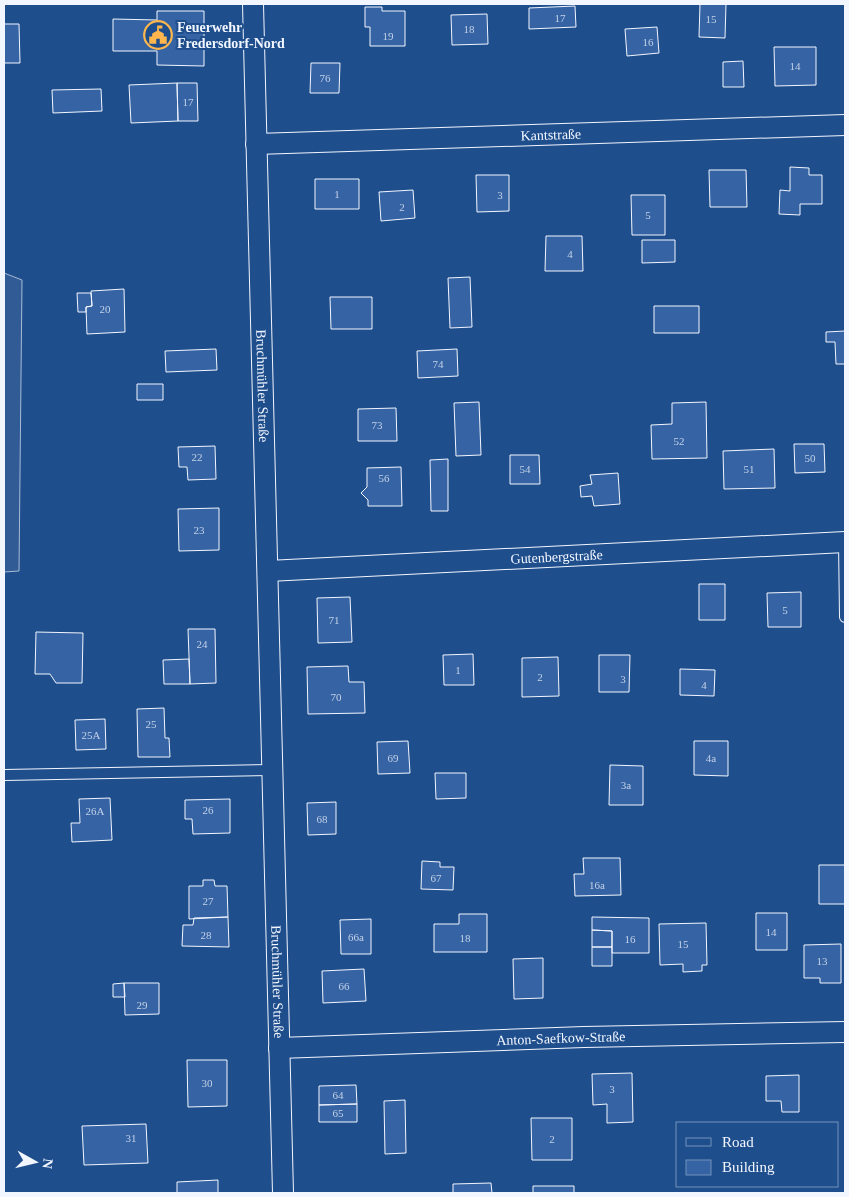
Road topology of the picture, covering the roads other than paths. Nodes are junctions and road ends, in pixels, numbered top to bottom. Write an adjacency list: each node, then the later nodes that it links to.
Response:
1 (253, 4): 3 (street, Bruchmühler Straße)
2 (845, 125): 3 (street, Kantstraße)
3 (256, 144): 5 (street, Bruchmühler Straße)
4 (844, 542): 5 (street, Gutenbergstraße); 6 (lane)
5 (268, 570): 7 (street, Bruchmühler Straße)
6 (845, 617)
7 (272, 770): 8 (lane); 10 (street, Bruchmühler Straße)
8 (4, 775)
9 (845, 1032): 10 (street, Anton-Saefkow-Straße)
10 (278, 1048): 11 (street, Bruchmühler Straße)
11 (283, 1193)

